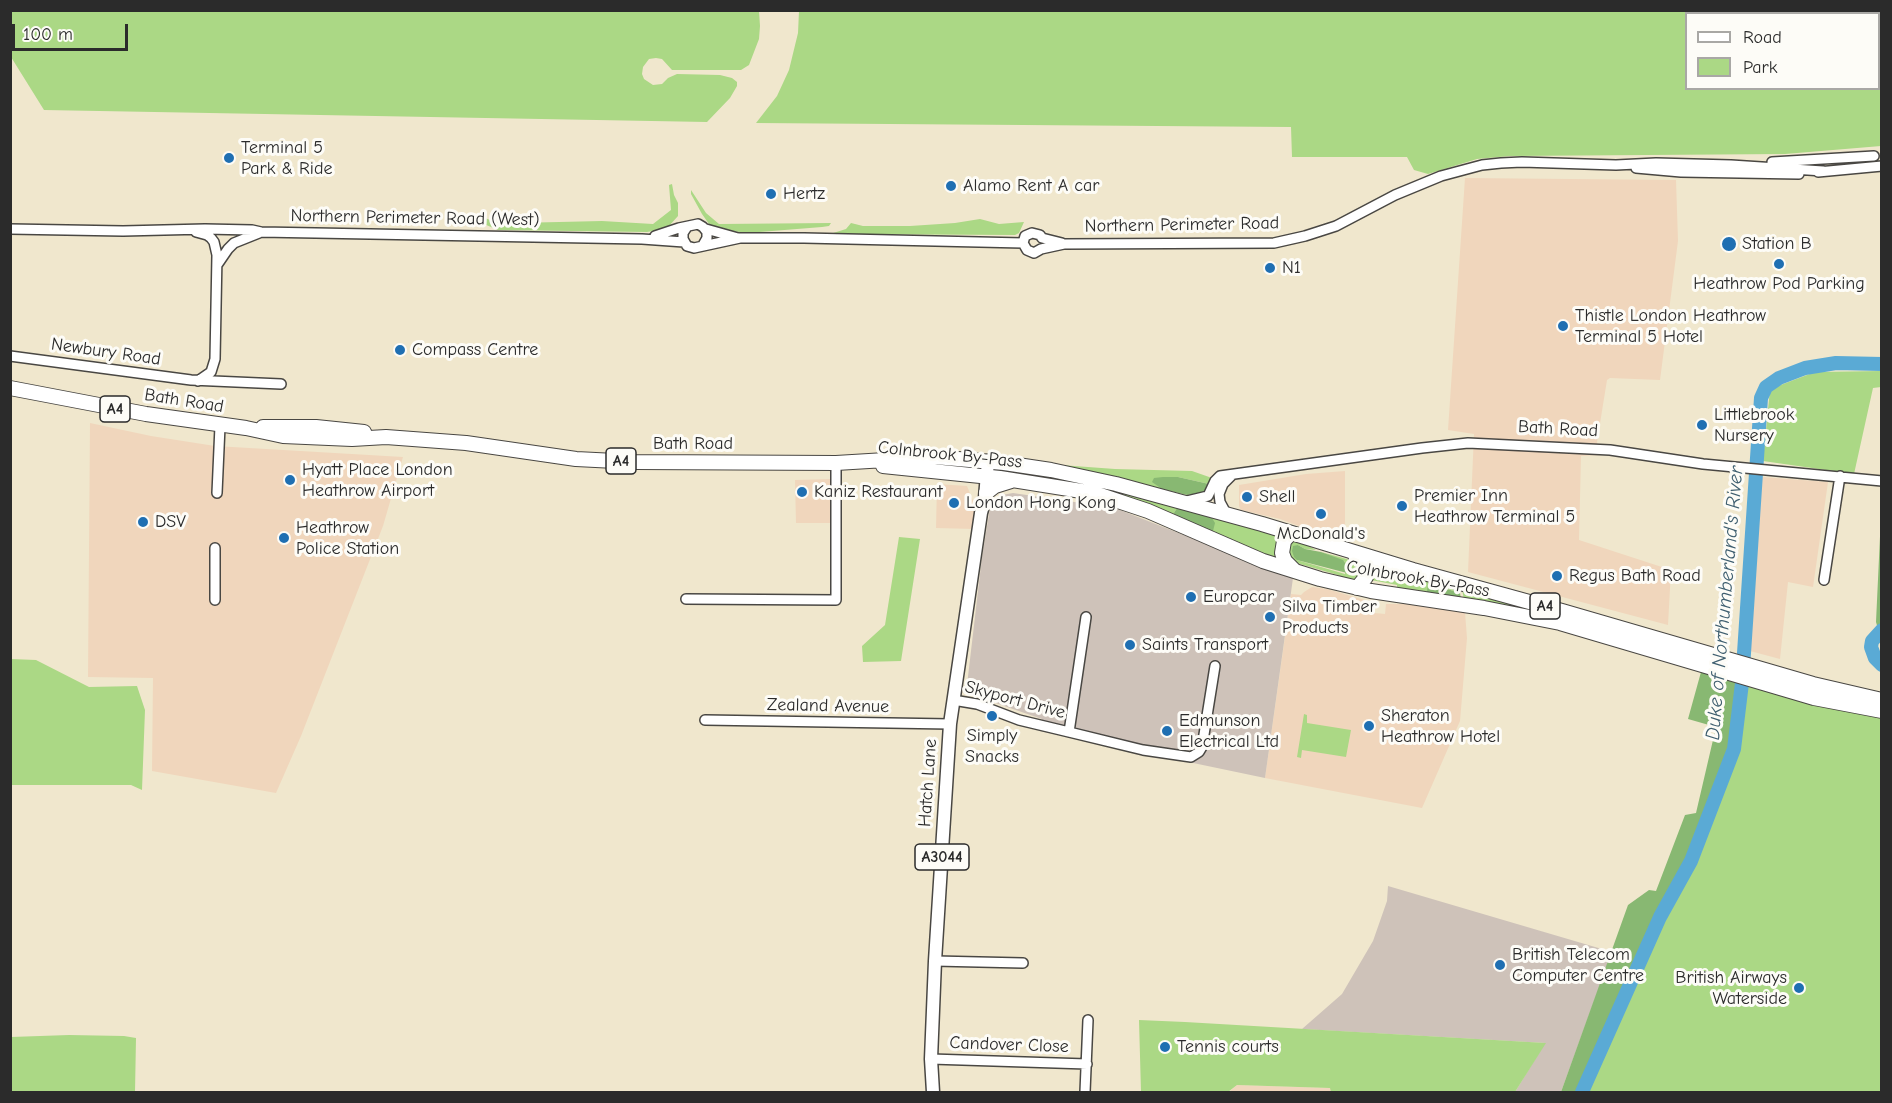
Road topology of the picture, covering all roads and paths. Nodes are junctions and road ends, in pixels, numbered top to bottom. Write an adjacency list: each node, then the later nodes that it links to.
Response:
1 (1878, 156): 3 (street); 5 (street)
2 (1616, 165): 3 (street); 7 (street); 18 (street, Northern Perimeter Road)
3 (1731, 165): 5 (street)
4 (1881, 166): 6 (street)
5 (1804, 169): 6 (street); 7 (street)
6 (1823, 171): 7 (street)
7 (1785, 174)
8 (687, 227): 10 (street); 15 (street, Northern Perimeter Road (West)); 16 (street)
9 (10, 229): 11 (street)
10 (706, 229): 13 (street); 19 (street)
11 (188, 230): 12 (street, Northern Perimeter Road (West)); 21 (street)
12 (261, 232): 15 (street, Northern Perimeter Road (West)); 21 (street)
13 (740, 238): 17 (street); 19 (street)
14 (1042, 238): 17 (street); 18 (street, Northern Perimeter Road); 20 (street)
15 (642, 239): 16 (street, Northern Perimeter Road (West))
16 (684, 242): 19 (street)
17 (1023, 243): 20 (street)
18 (1064, 244): 20 (street, Northern Perimeter Road)
19 (703, 245)
20 (1041, 249)
21 (217, 265): 23 (street)
22 (10, 356): 24 (street, Newbury Road)
23 (215, 360): 24 (street); 25 (street)
24 (197, 381): 25 (street, Newbury Road)
25 (230, 382): 26 (street, Newbury Road)
26 (281, 384)
27 (10, 388): 28 (highway, Bath Road / A4)
28 (220, 426): 31 (highway, Bath Road / A4); 37 (street)
29 (984, 461): 30 (highway, Colnbrook By-Pass / A4); 33 (main road, Hatch Lane / A3044); 39 (highway, Colnbrook By-Pass / A4)
30 (858, 462): 31 (highway, Bath Road / A4); 33 (highway, Colnbrook By-Pass / A4)
31 (836, 463): 48 (street)
32 (1233, 475): 34 (street, Bath Road); 39 (street, Bath Road); 41 (street)
33 (982, 476): 35 (highway, Colnbrook By-Pass / A4); 38 (main road, Hatch Lane / A3044); 40 (main road, Hatch Lane / A3044)
34 (1840, 476): 36 (street, Bath Road); 46 (street)
35 (1016, 480): 38 (highway); 45 (highway, Colnbrook By-Pass / A4)
36 (1881, 481)
37 (217, 493)
38 (986, 493): 40 (main road, Hatch Lane / A3044)
39 (1180, 502): 41 (highway, Colnbrook By-Pass / A4)
40 (981, 513): 53 (main road, Hatch Lane / A3044)
41 (1227, 515): 42 (highway, Colnbrook By-Pass / A4)
42 (1291, 533): 44 (highway, Colnbrook By-Pass / A4); 45 (highway)
43 (215, 548): 49 (street)
44 (1350, 550): 47 (highway); 52 (highway, Colnbrook By-Pass / A4)
45 (1294, 571): 47 (highway, Colnbrook By-Pass / A4)
46 (1824, 580)
47 (1357, 588): 52 (highway, Colnbrook By-Pass / A4)
48 (686, 599)
49 (215, 600)
50 (1086, 617): 58 (street, Skyport Drive)
51 (1215, 666): 58 (street, Skyport Drive)
52 (1744, 671): 54 (highway, Colnbrook By-Pass / A4); 55 (highway, Colnbrook By-Pass / A4)
53 (953, 700): 57 (main road, Hatch Lane / A3044); 58 (street, Skyport Drive)
54 (1881, 700)
55 (1881, 711)
56 (705, 720): 57 (street, Zealand Avenue)
57 (950, 724): 59 (main road, Hatch Lane / A3044)
58 (1069, 732)
59 (935, 961): 60 (street); 62 (main road, Hatch Lane / A3044)
60 (1023, 963)
61 (1088, 1020): 63 (street, Candover Close)
62 (931, 1059): 63 (street, Candover Close); 64 (main road, Hatch Lane / A3044)
63 (1087, 1064): 65 (street, Candover Close)
64 (933, 1092)
65 (1085, 1092)

